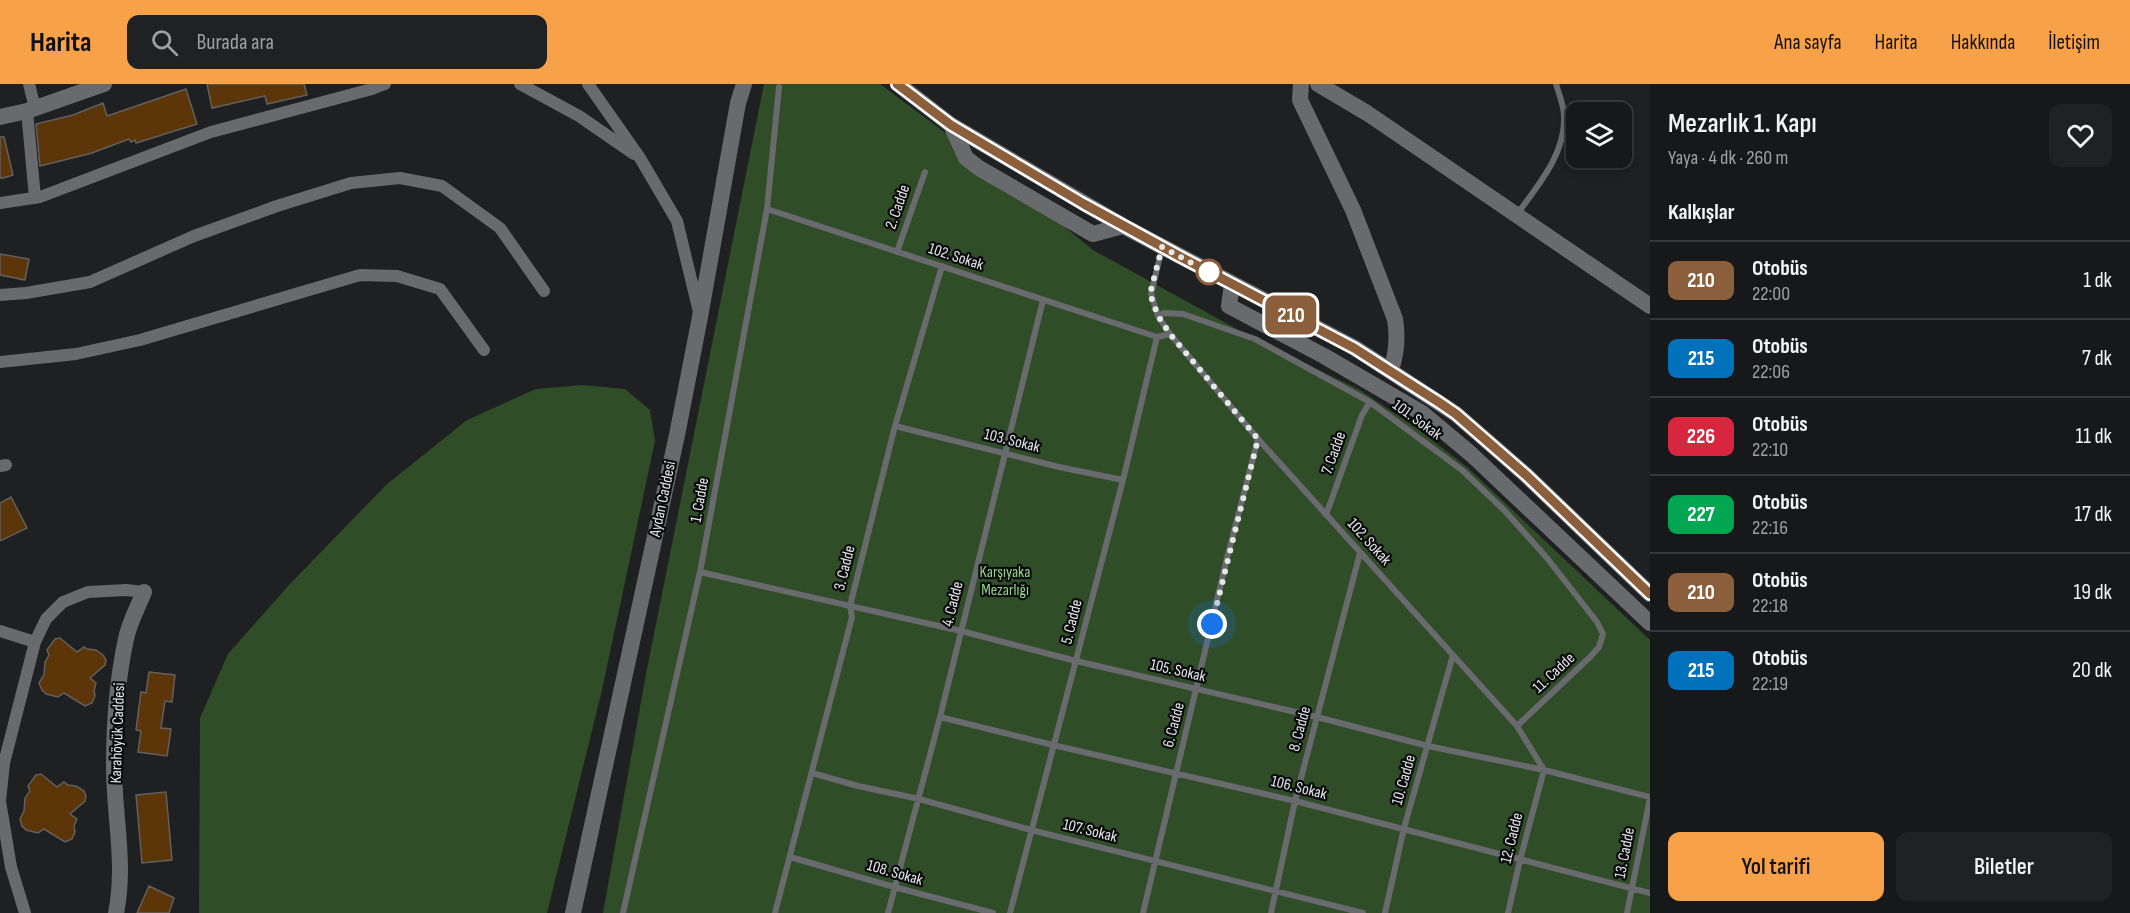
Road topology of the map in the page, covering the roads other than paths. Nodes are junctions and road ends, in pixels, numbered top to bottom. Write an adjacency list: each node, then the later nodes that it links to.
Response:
1 (29, 84): 12 (street)
2 (104, 84): 12 (street)
3 (385, 84): 17 (street)
4 (519, 84): 15 (street)
5 (588, 84): 15 (street)
6 (744, 84): 31 (street, Aydan Caddesi)
7 (898, 84): 14 (street)
8 (1301, 84): 38 (street)
9 (1318, 84): 20 (street)
10 (1556, 84): 20 (lane)
11 (779, 87): 19 (lane, 1. Cadde)
12 (31, 110): 13 (street); 17 (street)
13 (0, 117)
14 (951, 125): 21 (street); 21 (street)
15 (640, 158): 31 (street)
16 (925, 172): 23 (lane, 2. Cadde)
17 (35, 198): 18 (street)
18 (0, 203)
19 (767, 209): 23 (lane, 102. Sokak); 48 (lane, 1. Cadde)
20 (1518, 214): 29 (street)
21 (1123, 226): 22 (street)
22 (1162, 247): 25 (street); 30 (lane, 102. Sokak)
23 (897, 252): 24 (lane, 102. Sokak)
24 (942, 266): 28 (lane, 102. Sokak); 40 (lane, 3. Cadde)
25 (1232, 284): 34 (street); 37 (street)
26 (544, 291): 27 (street)
27 (0, 295)
28 (1043, 300): 33 (lane, 102. Sokak); 42 (lane, 4. Cadde)
29 (1650, 306)
30 (1158, 316): 32 (lane, 102. Sokak); 39 (lane, 101. Sokak)
31 (700, 317): 83 (street, Aydan Caddesi)
32 (1170, 334): 33 (lane); 41 (lane, 102. Sokak)
33 (1156, 337): 44 (lane, 5. Cadde)
34 (1354, 348): 37 (street); 38 (street)
35 (484, 350): 36 (street)
36 (0, 362)
37 (1344, 367): 45 (street)
38 (1391, 370): 43 (street)
39 (1370, 402): 46 (lane, 7. Cadde); 55 (lane, 101. Sokak)
40 (895, 426): 42 (lane, 103. Sokak); 51 (lane, 3. Cadde)
41 (1258, 439): 46 (lane, 102. Sokak); 59 (lane, 6. Cadde)
42 (1004, 453): 44 (lane, 103. Sokak); 54 (lane, 4. Cadde)
43 (1526, 475): 45 (street); 49 (street)
44 (1123, 480): 58 (lane, 5. Cadde)
45 (1511, 490): 52 (street)
46 (1326, 515): 47 (lane, 102. Sokak)
47 (1360, 553): 57 (lane, 102. Sokak); 61 (lane, 8. Cadde)
48 (700, 572): 51 (lane, 105. Sokak); 84 (lane, 1. Cadde)
49 (1648, 586)
50 (144, 592): 56 (street); 82 (street, Karahöyük Caddesi)
51 (850, 606): 54 (lane, 105. Sokak); 66 (lane, 3. Cadde)
52 (1650, 622)
53 (0, 631): 56 (street)
54 (960, 631): 58 (lane, 105. Sokak); 60 (lane, 4. Cadde)
55 (1603, 634): 62 (lane, 11. Cadde)
56 (34, 642): 76 (street)
57 (1453, 655): 62 (lane, 102. Sokak); 64 (lane, 10. Cadde)
58 (1076, 661): 59 (lane, 105. Sokak); 63 (lane, 5. Cadde)
59 (1197, 689): 61 (lane, 105. Sokak); 67 (lane, 6. Cadde)
60 (940, 717): 63 (lane, 106. Sokak); 69 (lane, 4. Cadde)
61 (1317, 717): 64 (lane, 105. Sokak); 70 (lane, 8. Cadde)
62 (1517, 726): 65 (lane, 102. Sokak)
63 (1053, 745): 67 (lane, 106. Sokak); 72 (lane, 5. Cadde)
64 (1428, 746): 65 (lane, 105. Sokak); 71 (lane, 10. Cadde)
65 (1544, 770): 68 (lane, 105. Sokak); 74 (lane, 12. Cadde)
66 (812, 773): 69 (lane, 107. Sokak); 73 (lane, 3. Cadde)
67 (1175, 774): 70 (lane, 106. Sokak); 75 (lane, 6. Cadde)
68 (1650, 797): 78 (lane, 13. Cadde)
69 (919, 799): 72 (lane, 107. Sokak); 77 (lane, 4. Cadde)
70 (1295, 801): 71 (lane, 106. Sokak); 79 (lane, 8. Cadde)
71 (1404, 828): 74 (lane, 106. Sokak); 92 (lane, 10. Cadde)
72 (1031, 830): 75 (lane, 107. Sokak); 88 (lane, 5. Cadde)
73 (790, 857): 77 (lane, 108. Sokak); 85 (lane, 3. Cadde)
74 (1520, 860): 78 (lane, 106. Sokak); 93 (lane, 12. Cadde)
75 (1156, 861): 79 (lane, 107. Sokak); 89 (lane, 6. Cadde)
76 (5, 867): 81 (street)
77 (894, 887): 86 (lane, 4. Cadde); 87 (lane, 108. Sokak)
78 (1632, 888): 80 (lane, 106. Sokak); 94 (lane, 13. Cadde)
79 (1277, 891): 90 (lane, 8. Cadde); 91 (lane, 107. Sokak)
80 (1650, 893)
81 (25, 913)
82 (116, 913)
83 (573, 913)
84 (623, 913)
85 (775, 913)
86 (888, 913)
87 (993, 913)
88 (1010, 913)
89 (1143, 913)
90 (1271, 913)
91 (1363, 913)
92 (1385, 913)
93 (1508, 913)
94 (1627, 913)

